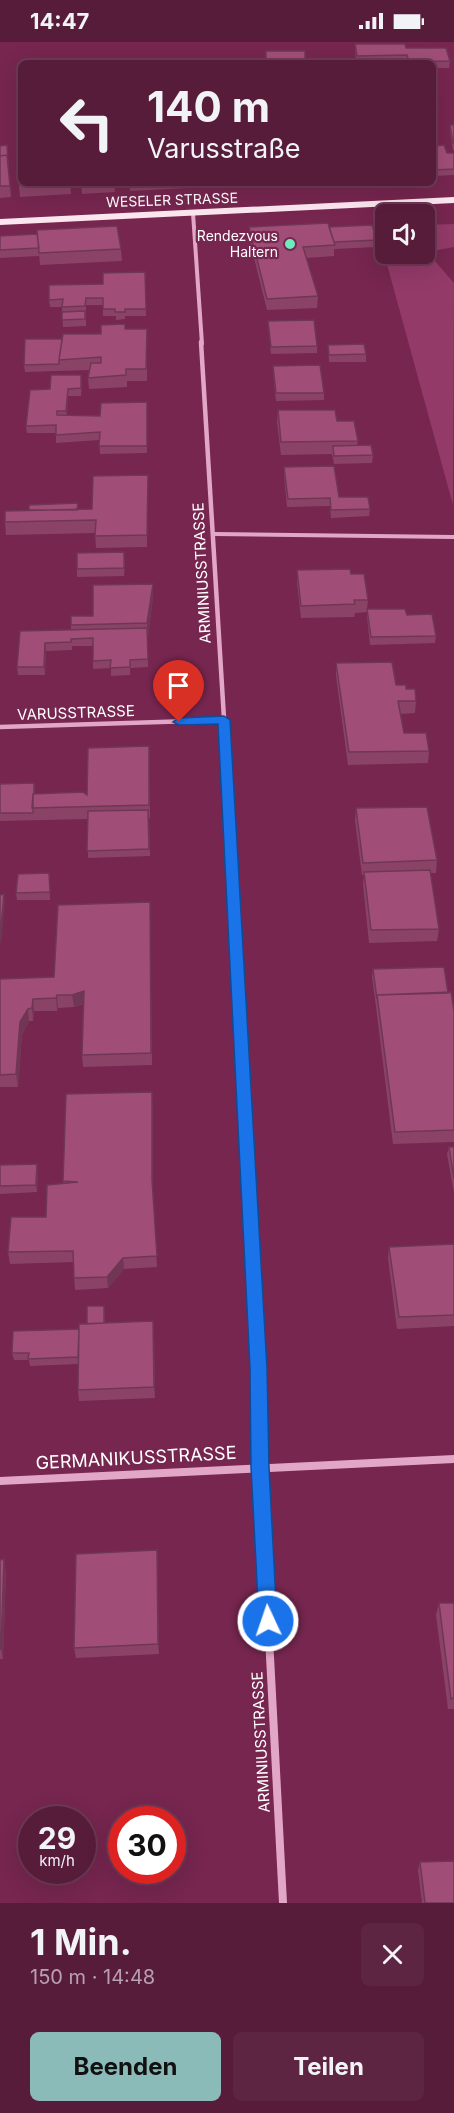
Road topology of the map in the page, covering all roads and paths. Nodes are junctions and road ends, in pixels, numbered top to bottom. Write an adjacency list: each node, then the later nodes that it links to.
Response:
1 (454, 200): 2 (main road, WESELER STRASSE)
2 (193, 213): 3 (main road, WESELER STRASSE); 4 (street, ARMINIUSSTRASSE)
3 (0, 222)
4 (214, 534): 5 (lane); 6 (street, ARMINIUSSTRASSE)
5 (454, 537)
6 (224, 720): 7 (street, VARUSSTRASSE); 9 (street, ARMINIUSSTRASSE)
7 (0, 727)
8 (454, 1459): 9 (street, GERMANIKUSSTRASSE)
9 (260, 1467): 10 (street, GERMANIKUSSTRASSE); 11 (street, ARMINIUSSTRASSE)
10 (0, 1480)
11 (283, 1903)

